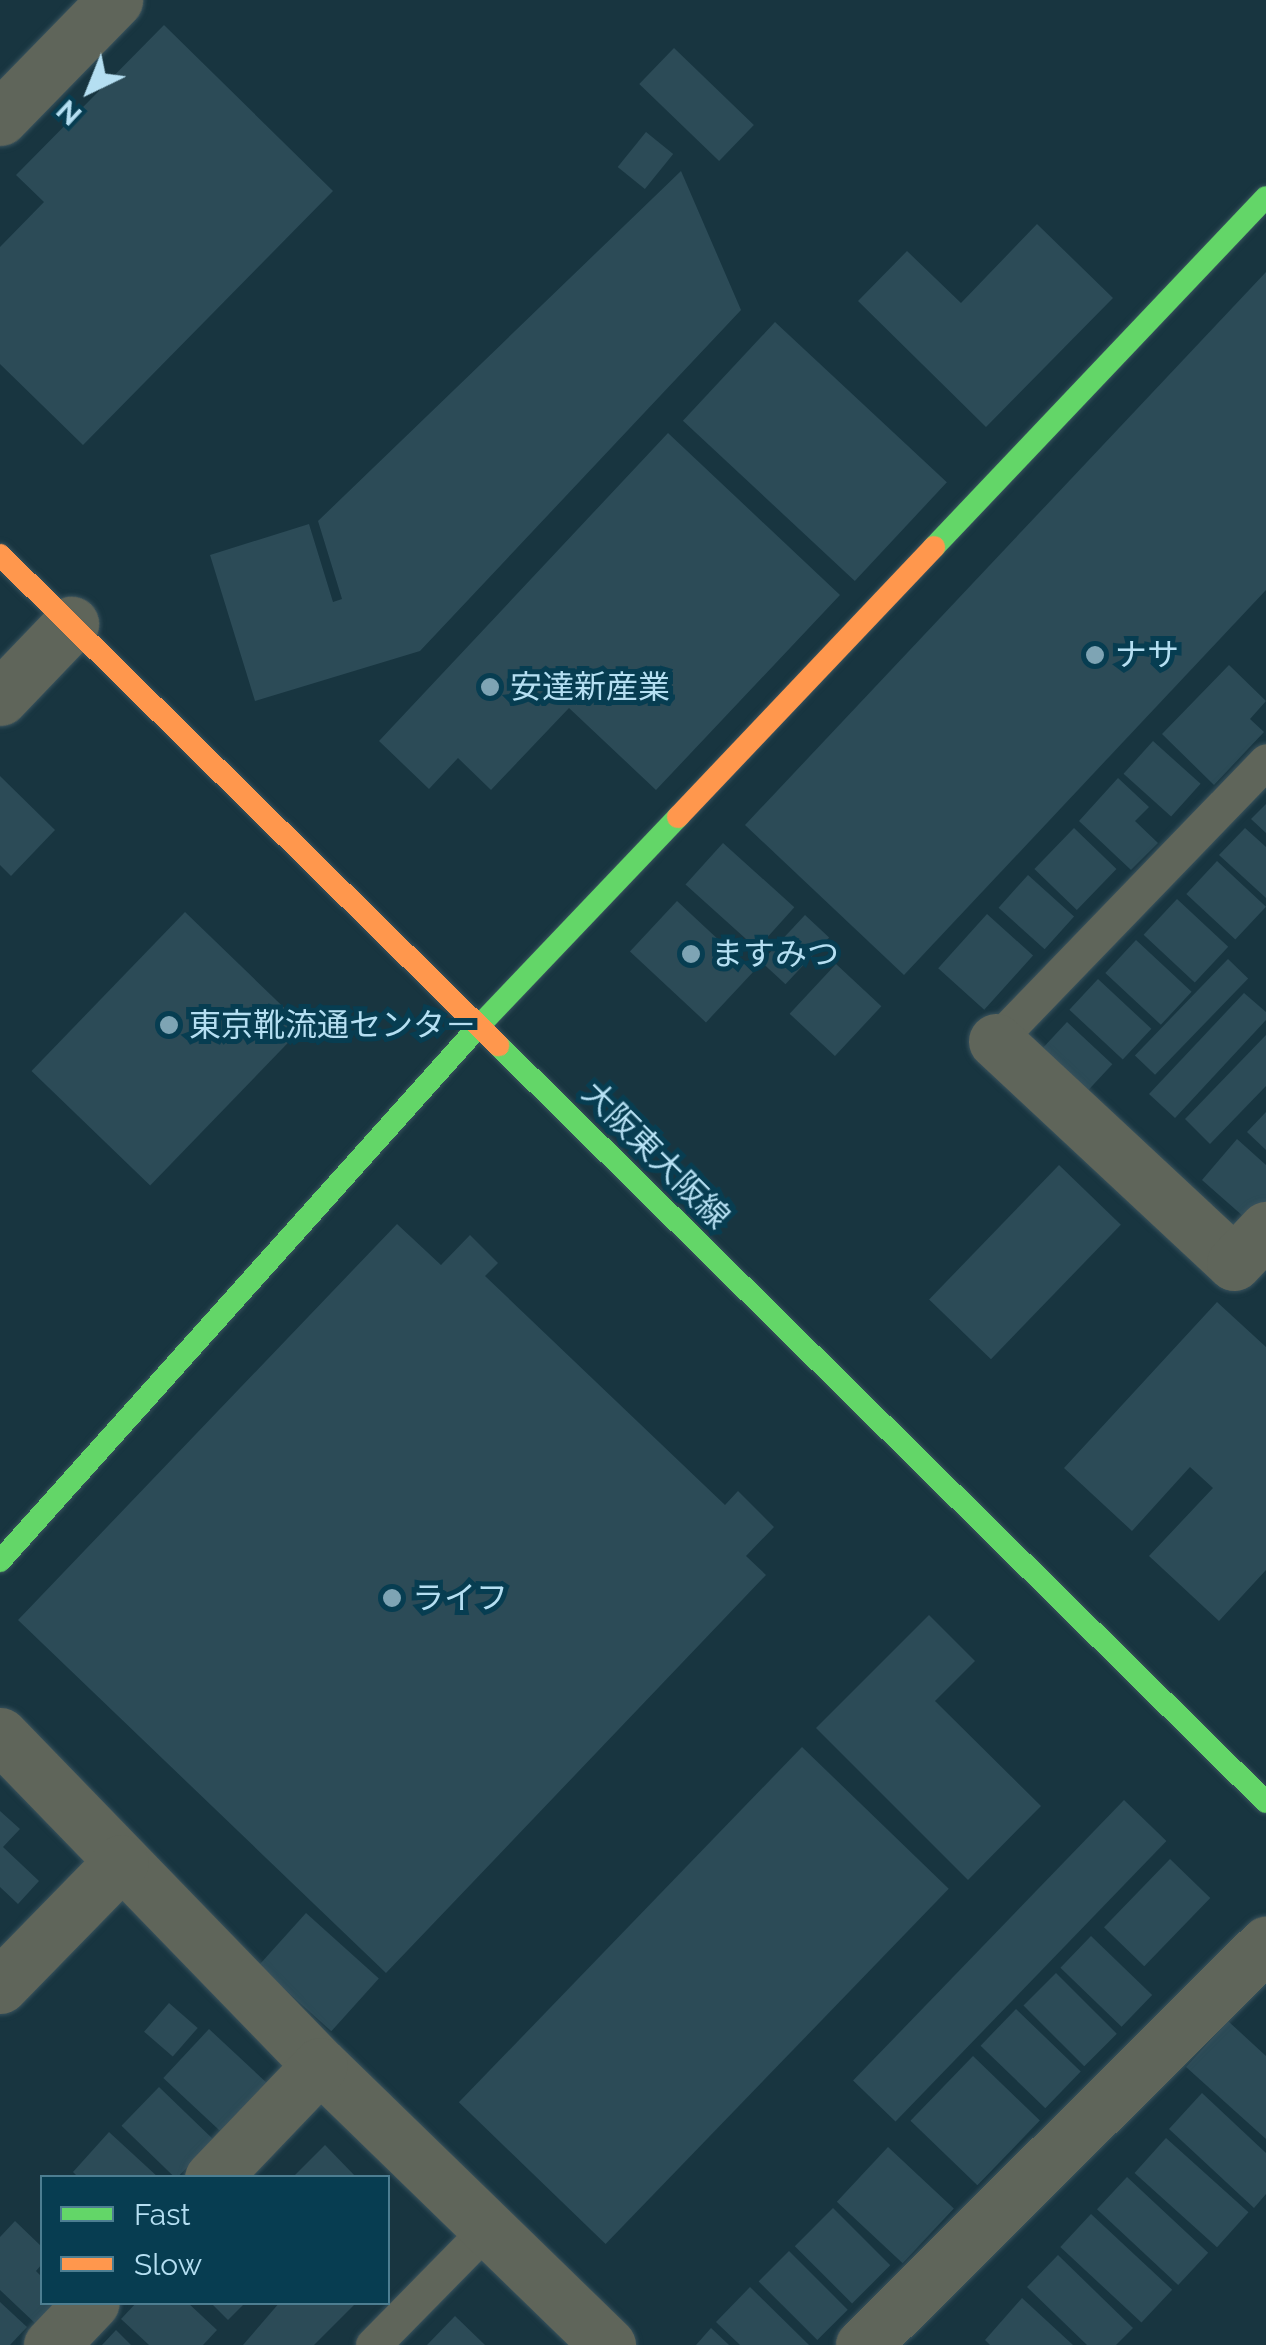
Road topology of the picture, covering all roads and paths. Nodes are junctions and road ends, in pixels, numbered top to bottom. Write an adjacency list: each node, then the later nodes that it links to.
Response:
1 (115, 0): 2 (street)
2 (0, 118)
3 (1266, 197): 8 (street)
4 (0, 556): 5 (street, 大阪東大阪線)
5 (70, 624): 6 (street); 8 (street, 大阪東大阪線)
6 (0, 698)
7 (1266, 761): 9 (lane)
8 (480, 1026): 11 (street); 13 (street, 大阪東大阪線)
9 (996, 1040): 10 (street)
10 (1266, 1229)
11 (0, 1562)
12 (0, 1735): 14 (street)
13 (1266, 1802)
14 (120, 1862): 16 (street); 17 (street)
15 (1266, 1944): 24 (street)
16 (0, 1986)
17 (320, 2065): 18 (street); 19 (street)
18 (215, 2175)
19 (488, 2228): 22 (lane); 23 (street)
20 (89, 2305): 21 (street)
21 (52, 2345)
22 (373, 2345)
23 (608, 2345)
24 (863, 2345)

